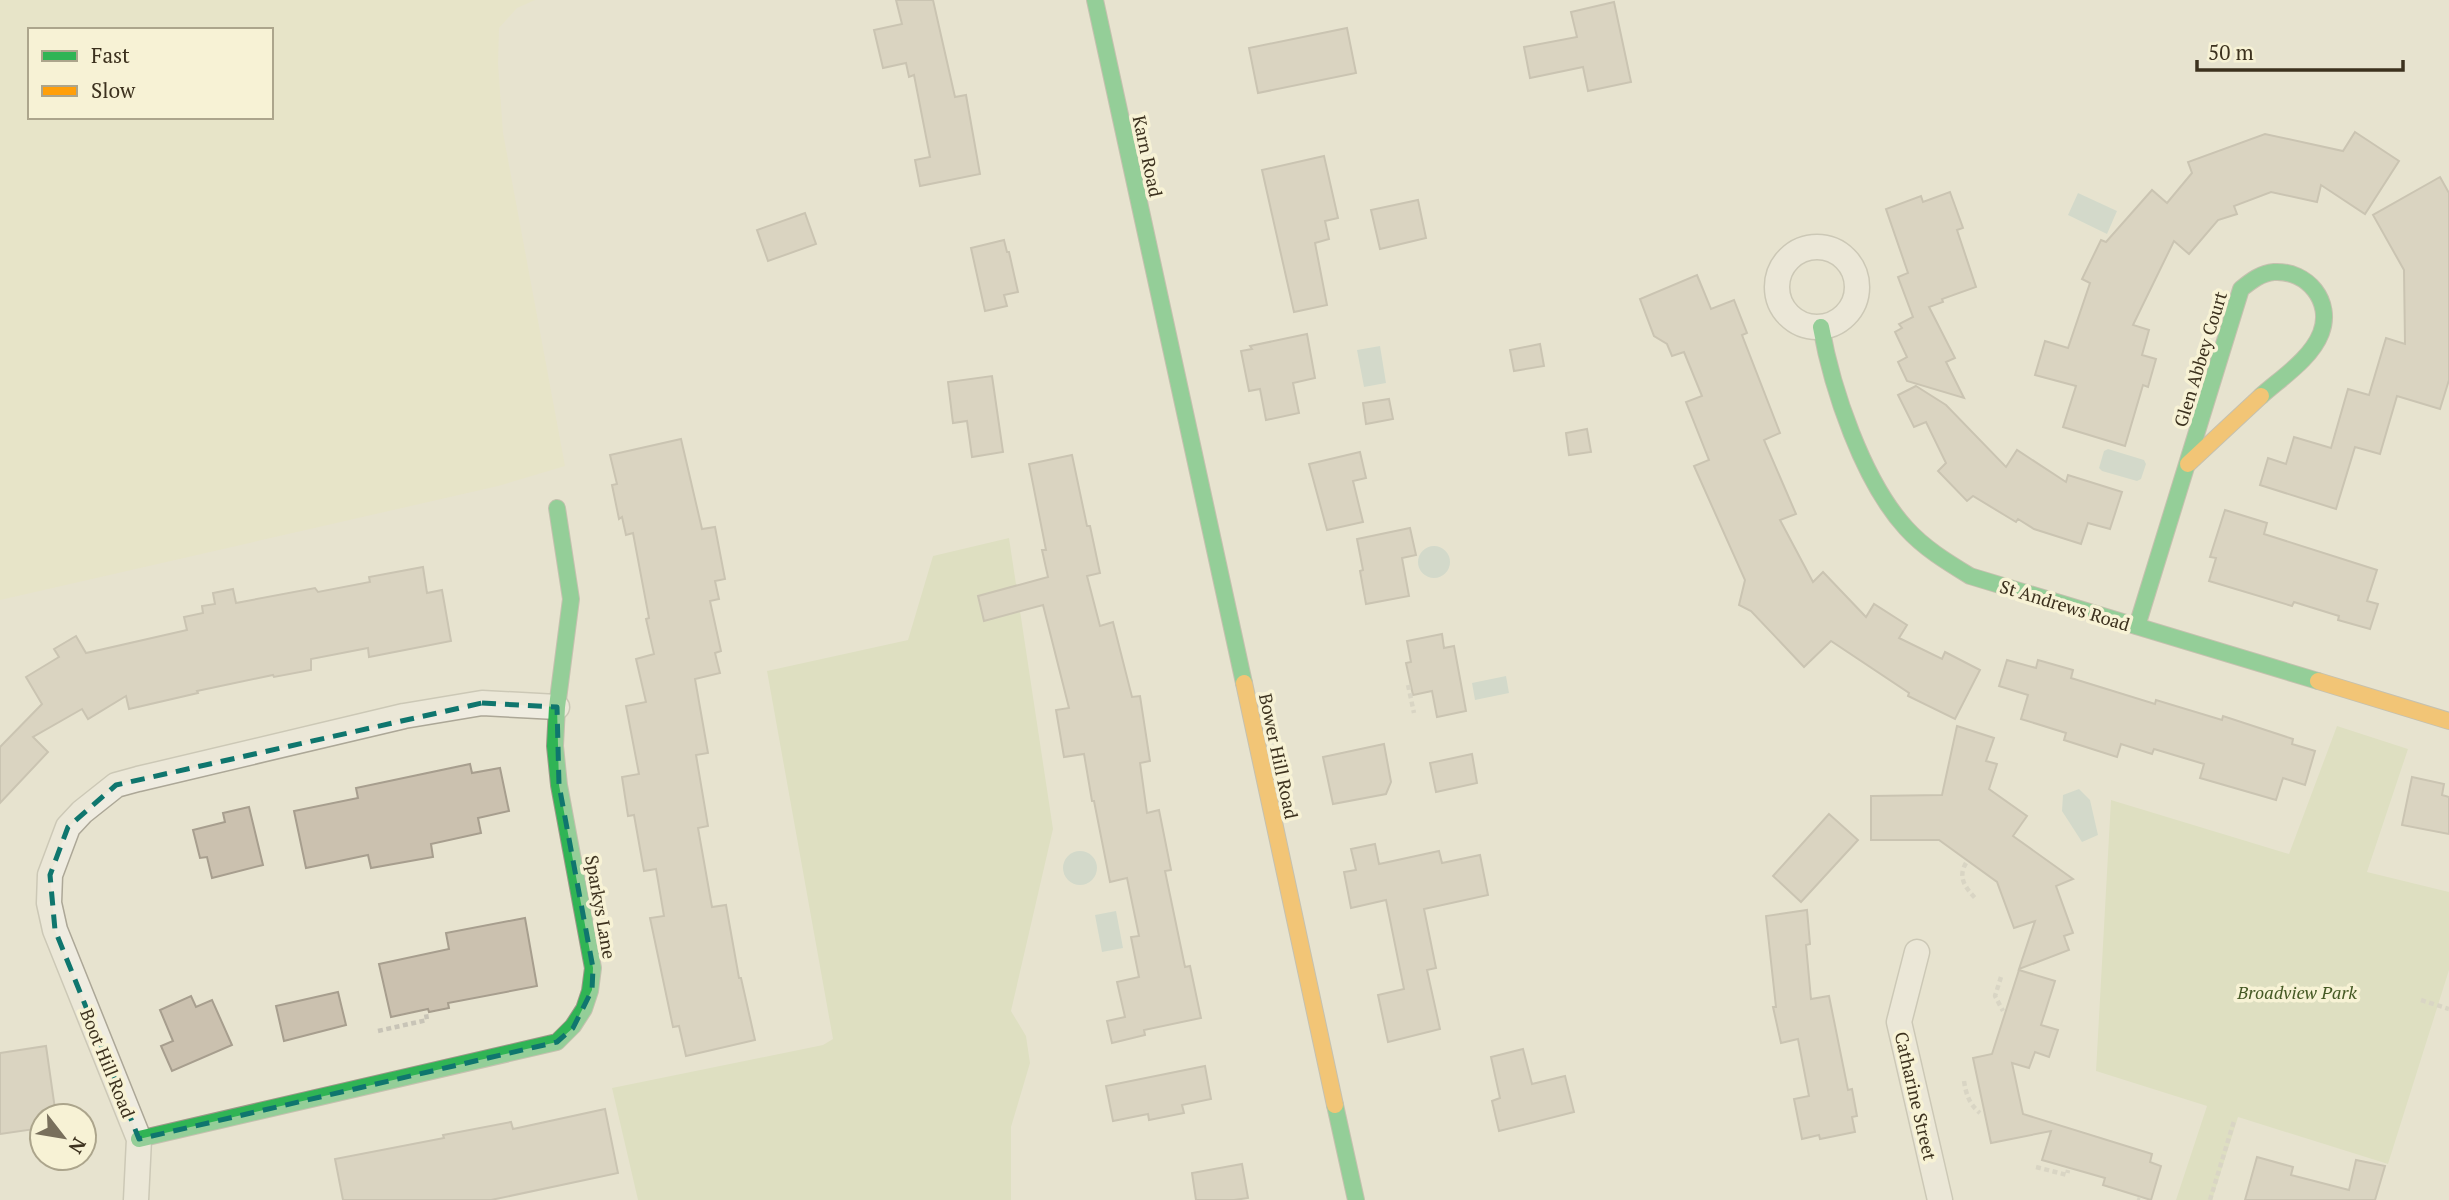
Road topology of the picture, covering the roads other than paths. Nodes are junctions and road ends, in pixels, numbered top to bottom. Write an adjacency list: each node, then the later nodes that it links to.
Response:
1 (1095, 0): 2 (street, Karn Road)
2 (1164, 321): 12 (street, Bower Hill Road)
3 (1821, 327): 6 (street, St Andrews Road)
4 (2188, 464): 4 (street, Glen Abbey Court); 6 (street, Glen Abbey Court)
5 (557, 508): 7 (street, Sparkys Lane)
6 (2137, 626): 8 (street, St Andrews Road)
7 (557, 707): 10 (street, Sparkys Lane); 10 (street, Boot Hill Road)
8 (2449, 721)
9 (1917, 952): 13 (street, Catharine Street)
10 (139, 1139): 11 (street, Boot Hill Road)
11 (136, 1200)
12 (1356, 1200)
13 (1940, 1200)

